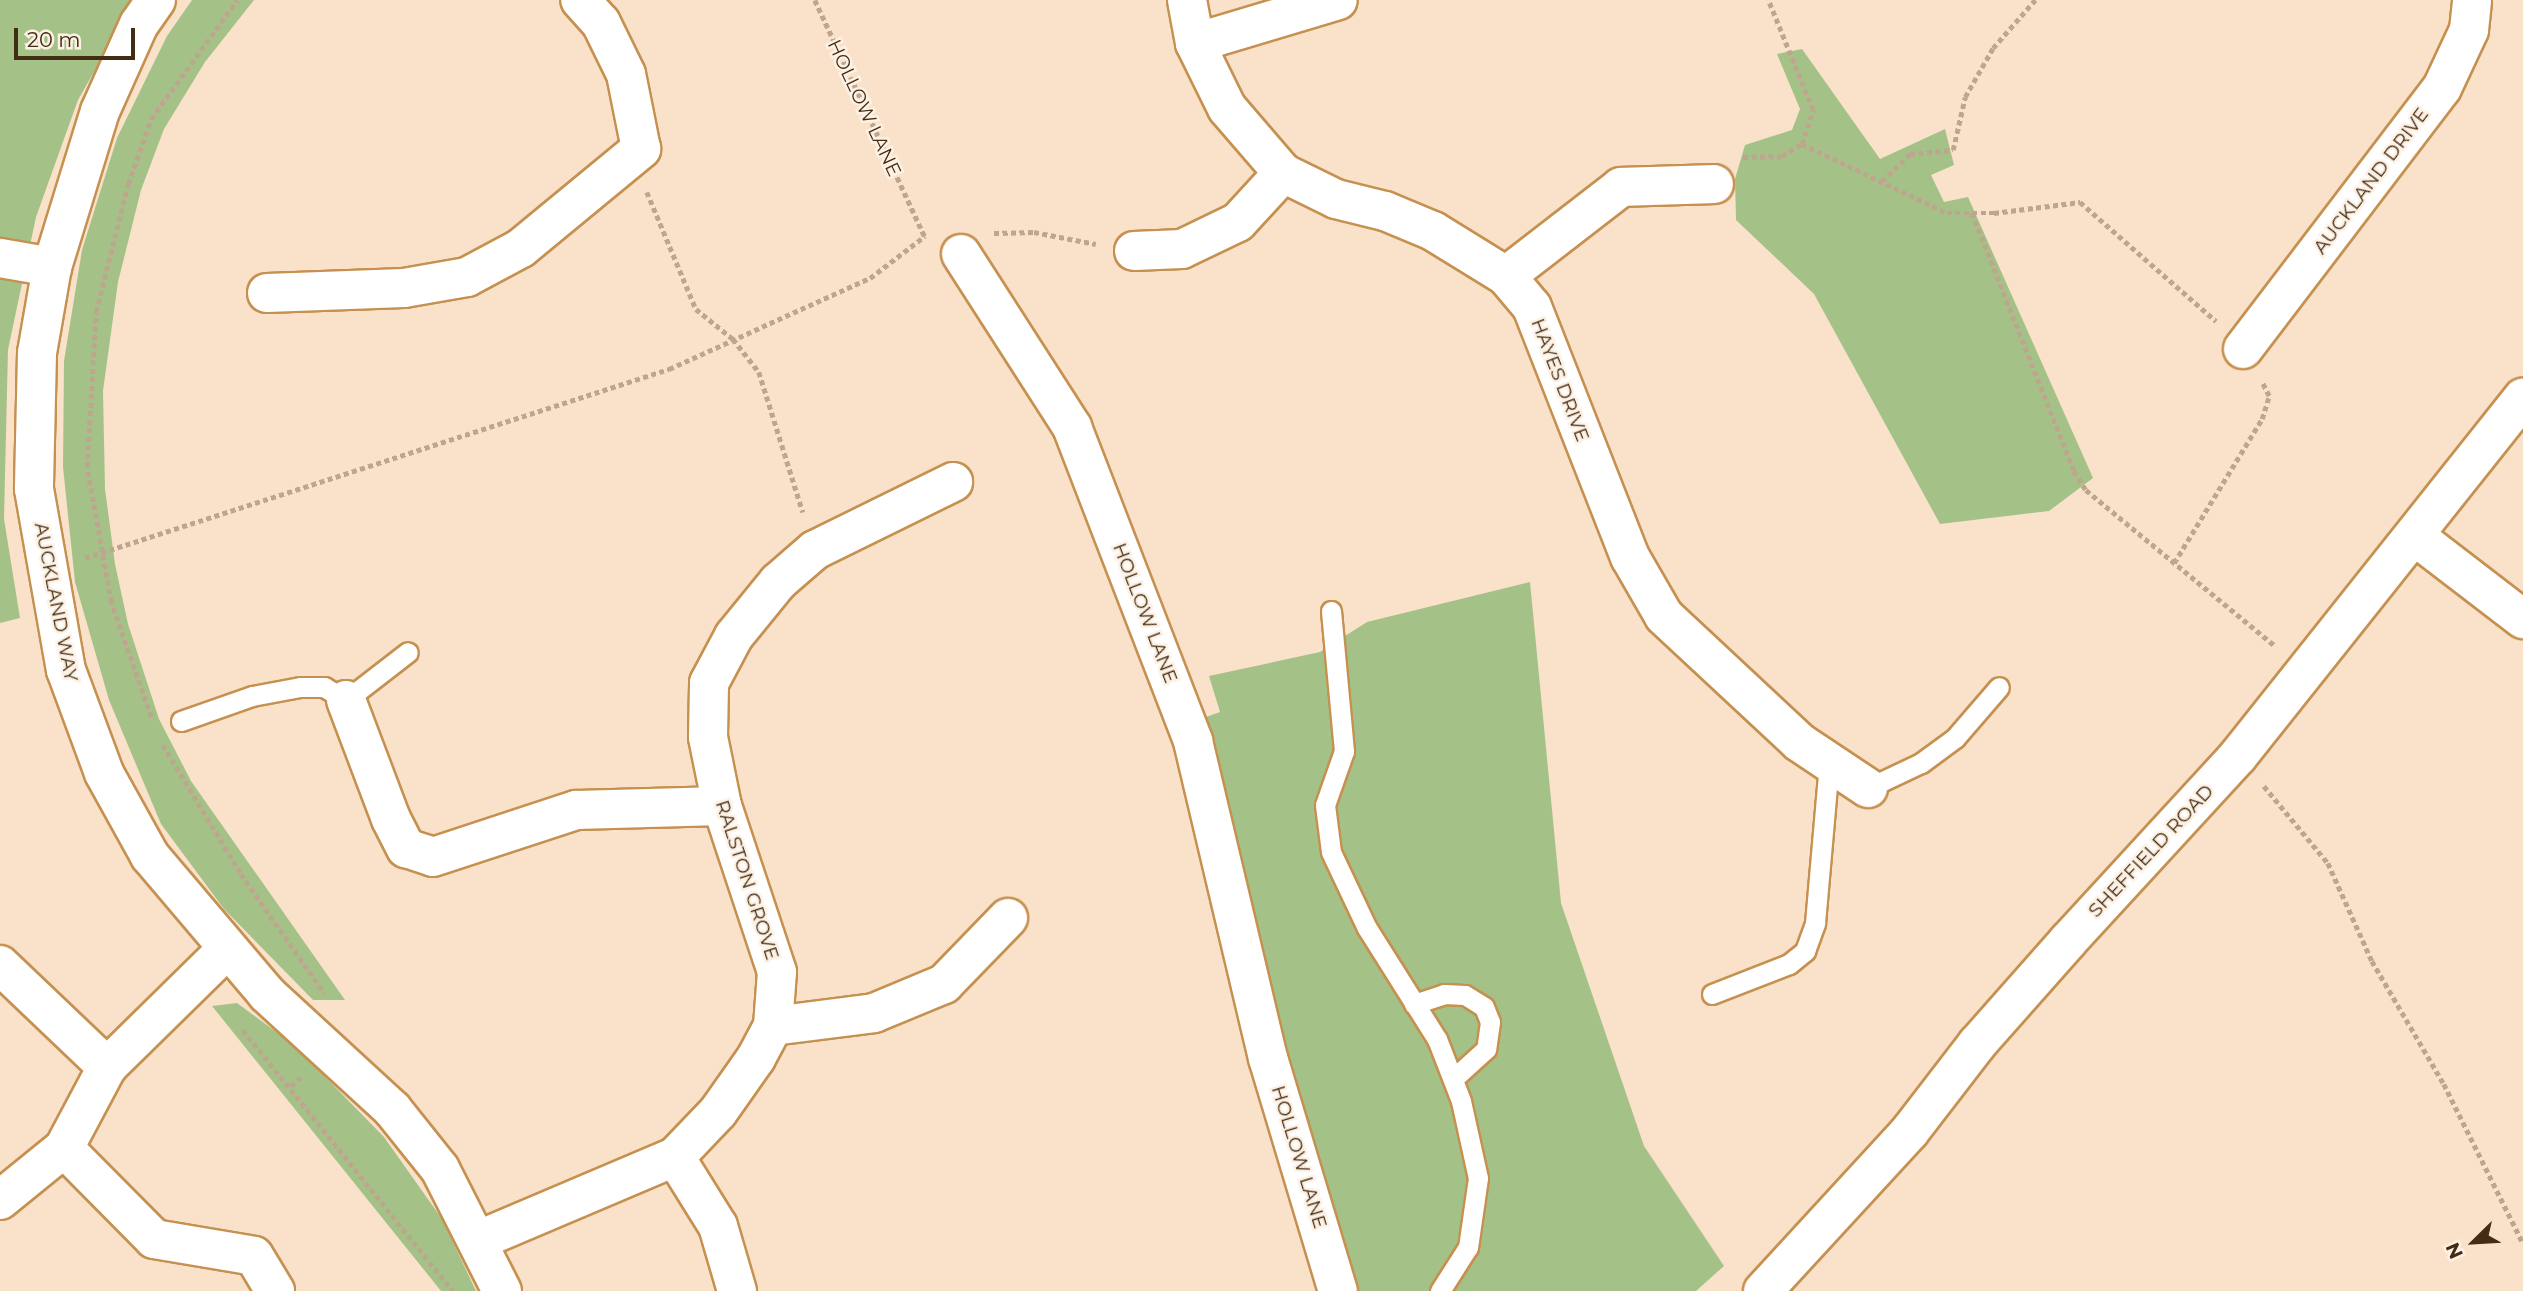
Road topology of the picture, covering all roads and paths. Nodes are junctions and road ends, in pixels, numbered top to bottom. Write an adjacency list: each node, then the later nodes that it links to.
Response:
1 (156, 0): 21 (street, AUCKLAND WAY)
2 (237, 0): 30 (path)
3 (580, 0): 12 (street)
4 (815, 0): 17 (path, HOLLOW LANE)
5 (1186, 0): 10 (street, HAYES DRIVE)
6 (1338, 0): 10 (street)
7 (1768, 0): 11 (path)
8 (2035, 0): 14 (path)
9 (2472, 0): 25 (street, AUCKLAND DRIVE)
10 (1195, 43): 13 (street, HAYES DRIVE)
11 (1802, 144): 14 (path); 15 (path)
12 (632, 156): 23 (street); 24 (path)
13 (1283, 173): 19 (street); 22 (street, HAYES DRIVE)
14 (1882, 181): 16 (path)
15 (1714, 184): 22 (street)
16 (1972, 213): 25 (path); 31 (path)
17 (923, 236): 18 (path); 18 (path); 24 (path)
18 (959, 241): 19 (path); 65 (street, HOLLOW LANE)
19 (1134, 251)
20 (0, 258): 21 (street)
21 (52, 267): 32 (street, AUCKLAND WAY)
22 (1506, 276): 43 (street, HAYES DRIVE)
23 (267, 293)
24 (733, 339): 29 (path); 30 (path)
25 (2244, 347): 31 (path)
26 (2523, 398): 28 (street, SHEFFIELD ROAD)
27 (953, 482): 29 (street, RALSTON GROVE)
28 (2416, 537): 34 (street); 36 (street, SHEFFIELD ROAD)
29 (815, 550): 45 (street, RALSTON GROVE)
30 (99, 553): 32 (path); 40 (path)
31 (2174, 563): 36 (path)
32 (48, 569): 47 (street, AUCKLAND WAY)
33 (1331, 611): 50 (lane)
34 (2523, 619)
35 (408, 652): 38 (lane)
36 (2307, 672): 42 (street, SHEFFIELD ROAD)
37 (1998, 687): 44 (lane)
38 (346, 700): 39 (lane); 45 (street)
39 (181, 721)
40 (156, 728)
41 (160, 739): 53 (path)
42 (2238, 756): 60 (path); 67 (street, SHEFFIELD ROAD)
43 (1829, 763): 44 (street, HAYES DRIVE); 49 (lane)
44 (1868, 788)
45 (722, 806): 51 (street, RALSTON GROVE)
46 (1008, 918): 51 (street)
47 (226, 950): 53 (street, AUCKLAND WAY); 54 (street)
48 (0, 965): 54 (street)
49 (1712, 993)
50 (1414, 1004): 55 (lane); 55 (lane)
51 (773, 1026): 57 (street, RALSTON GROVE)
52 (240, 1027): 62 (path)
53 (311, 1034): 59 (street, AUCKLAND WAY)
54 (107, 1067): 56 (street)
55 (1453, 1079): 66 (lane)
56 (64, 1148): 58 (street); 61 (street)
57 (675, 1157): 59 (street, RALSTON GROVE); 64 (street)
58 (0, 1200)
59 (479, 1241): 63 (street, AUCKLAND WAY)
60 (2523, 1243)
61 (275, 1291)
62 (453, 1291)
63 (502, 1291)
64 (737, 1291)
65 (1338, 1291)
66 (1440, 1291)
67 (1763, 1291)

